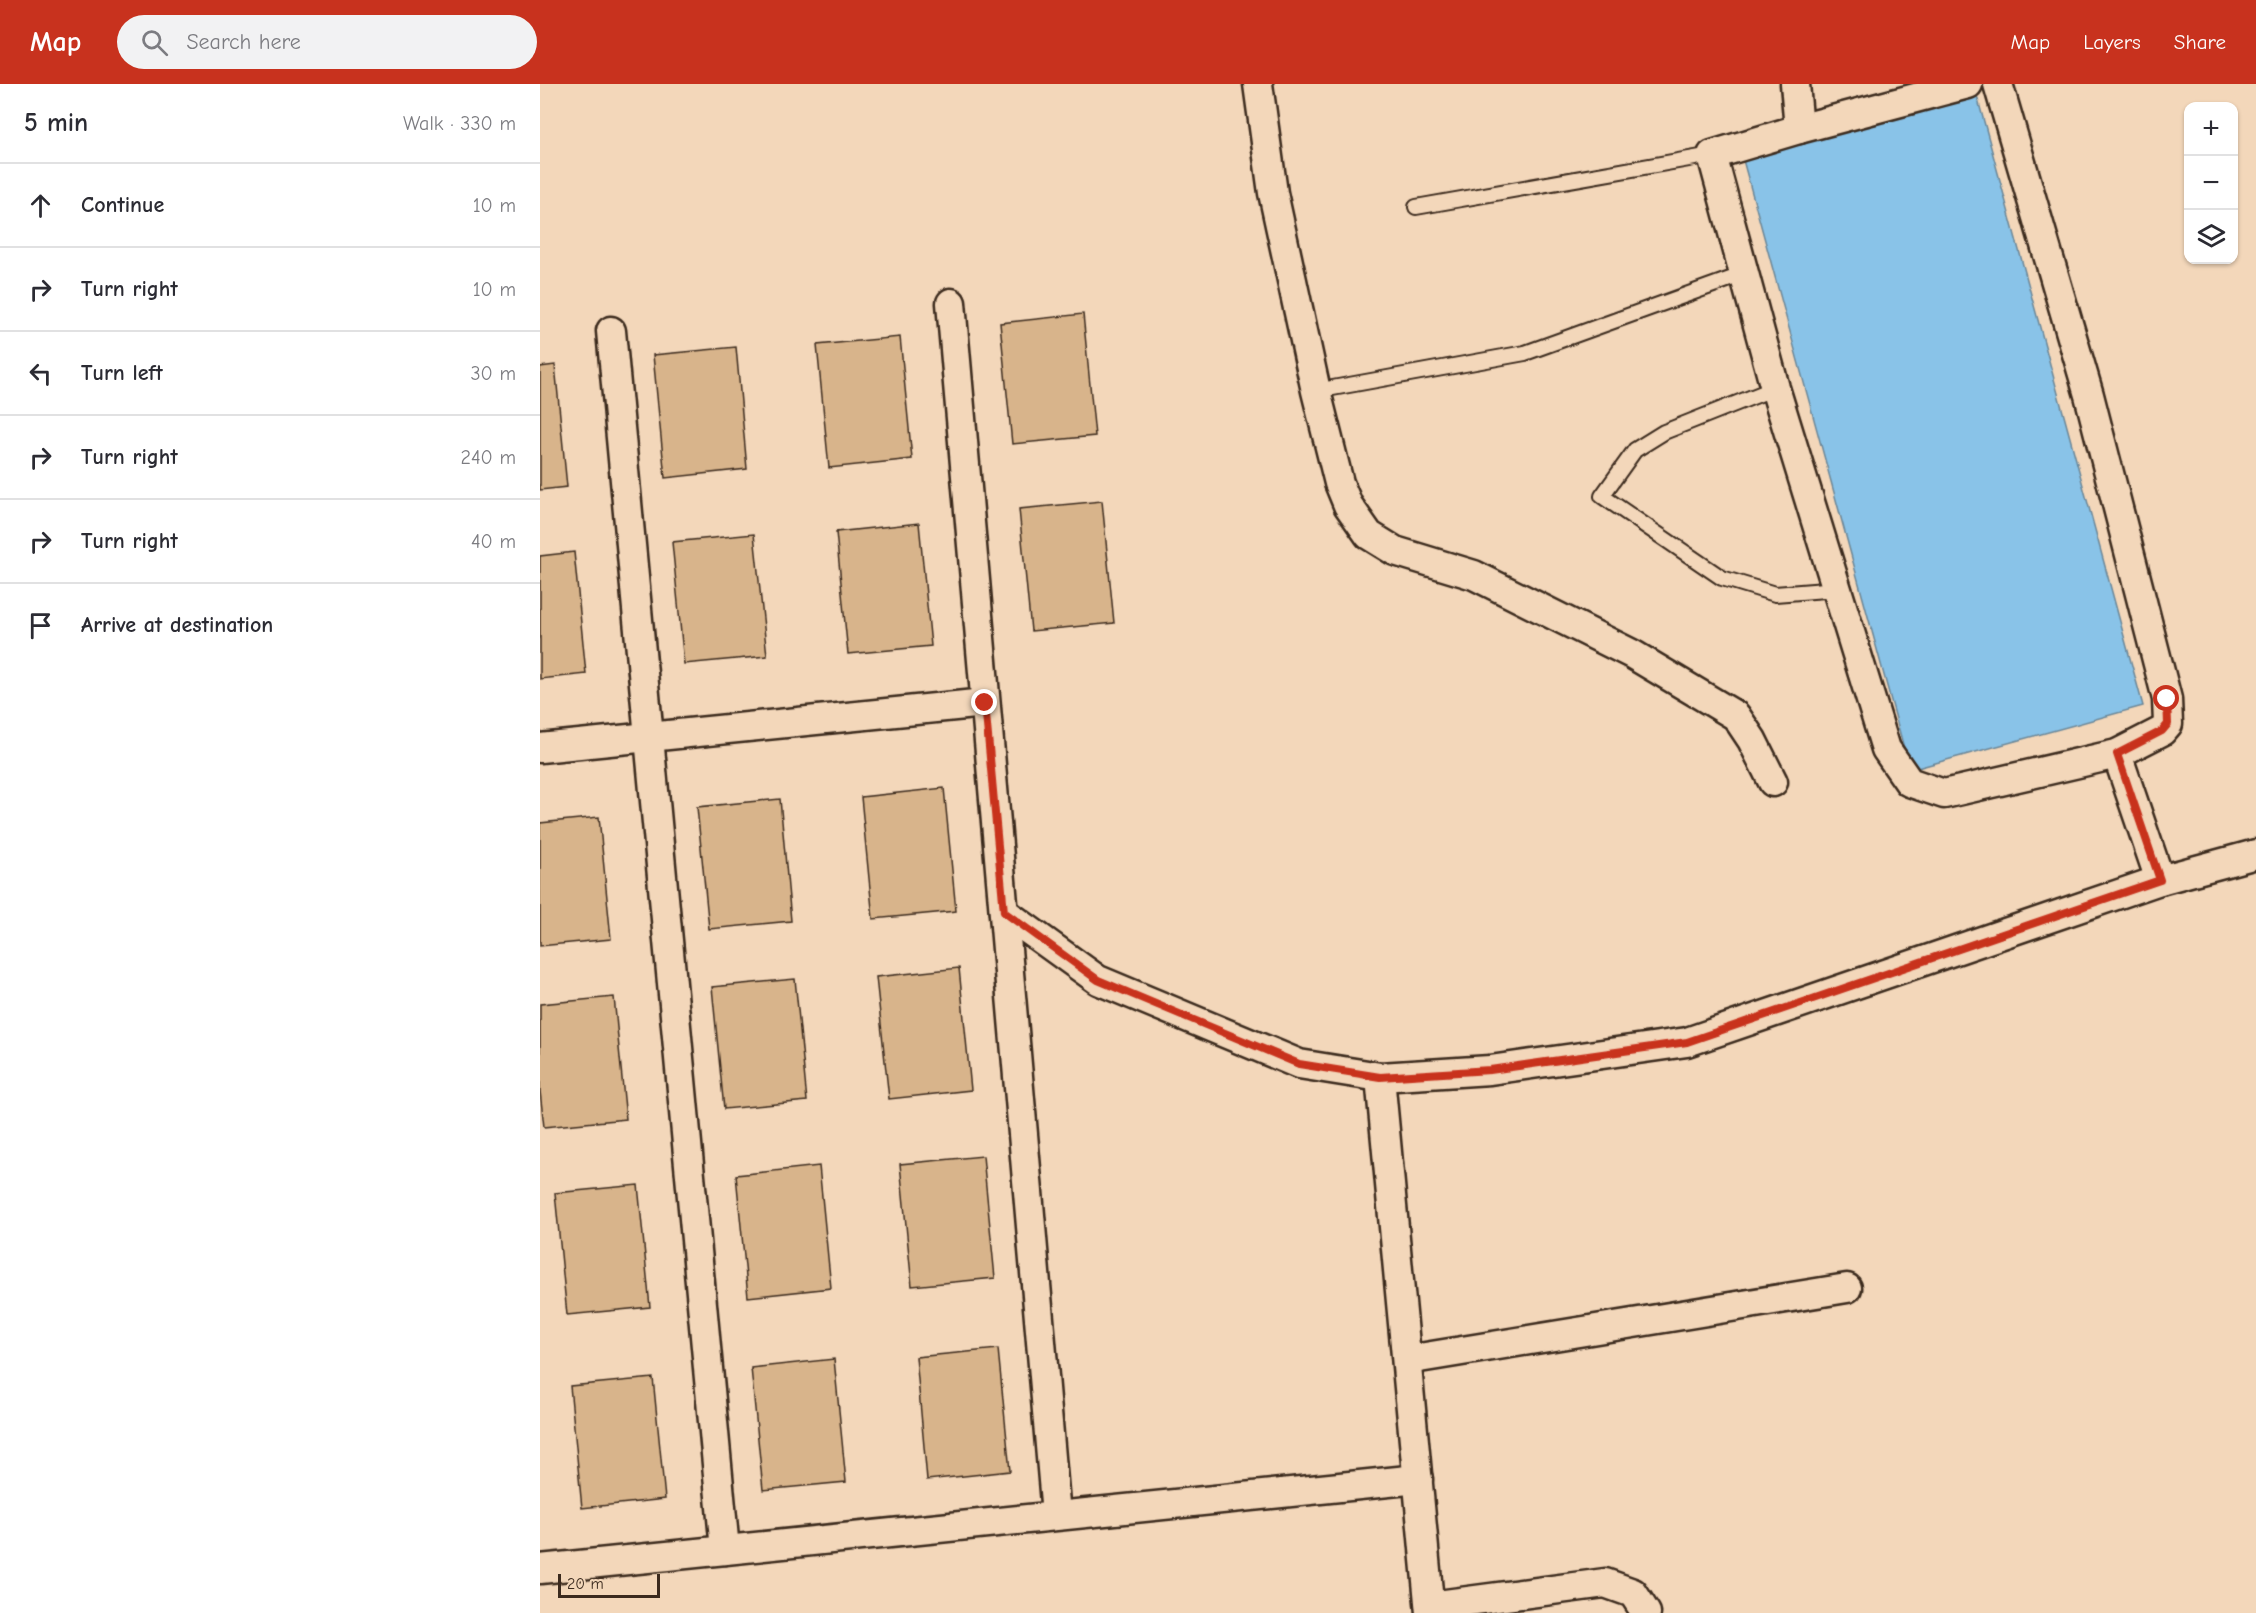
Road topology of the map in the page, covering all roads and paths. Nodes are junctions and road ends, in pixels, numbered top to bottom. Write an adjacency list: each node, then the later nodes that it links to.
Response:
1 (1258, 84): 12 (street)
2 (1795, 84): 5 (street)
3 (1968, 84): 5 (street)
4 (1998, 84): 17 (street)
5 (1799, 129): 6 (street)
6 (1712, 155): 7 (lane); 8 (street)
7 (1416, 207)
8 (1744, 274): 11 (street); 12 (lane)
9 (951, 303): 14 (street)
10 (611, 331): 15 (street)
11 (1775, 388): 13 (street); 13 (lane)
12 (1316, 391): 18 (street)
13 (1838, 589): 17 (street)
14 (985, 703): 15 (street); 21 (street)
15 (649, 737): 16 (street); 27 (street)
16 (540, 748)
17 (2117, 754): 20 (street)
18 (1773, 782)
19 (2256, 854): 20 (street)
20 (2160, 880): 22 (street)
21 (1004, 912): 22 (street); 26 (street)
22 (1380, 1077): 24 (street)
23 (1847, 1288): 24 (street)
24 (1407, 1360): 25 (street)
25 (1418, 1479): 26 (street); 29 (street)
26 (1056, 1515): 27 (street)
27 (724, 1550): 28 (street)
28 (540, 1569)
29 (1430, 1609): 30 (street)
30 (1646, 1613)

